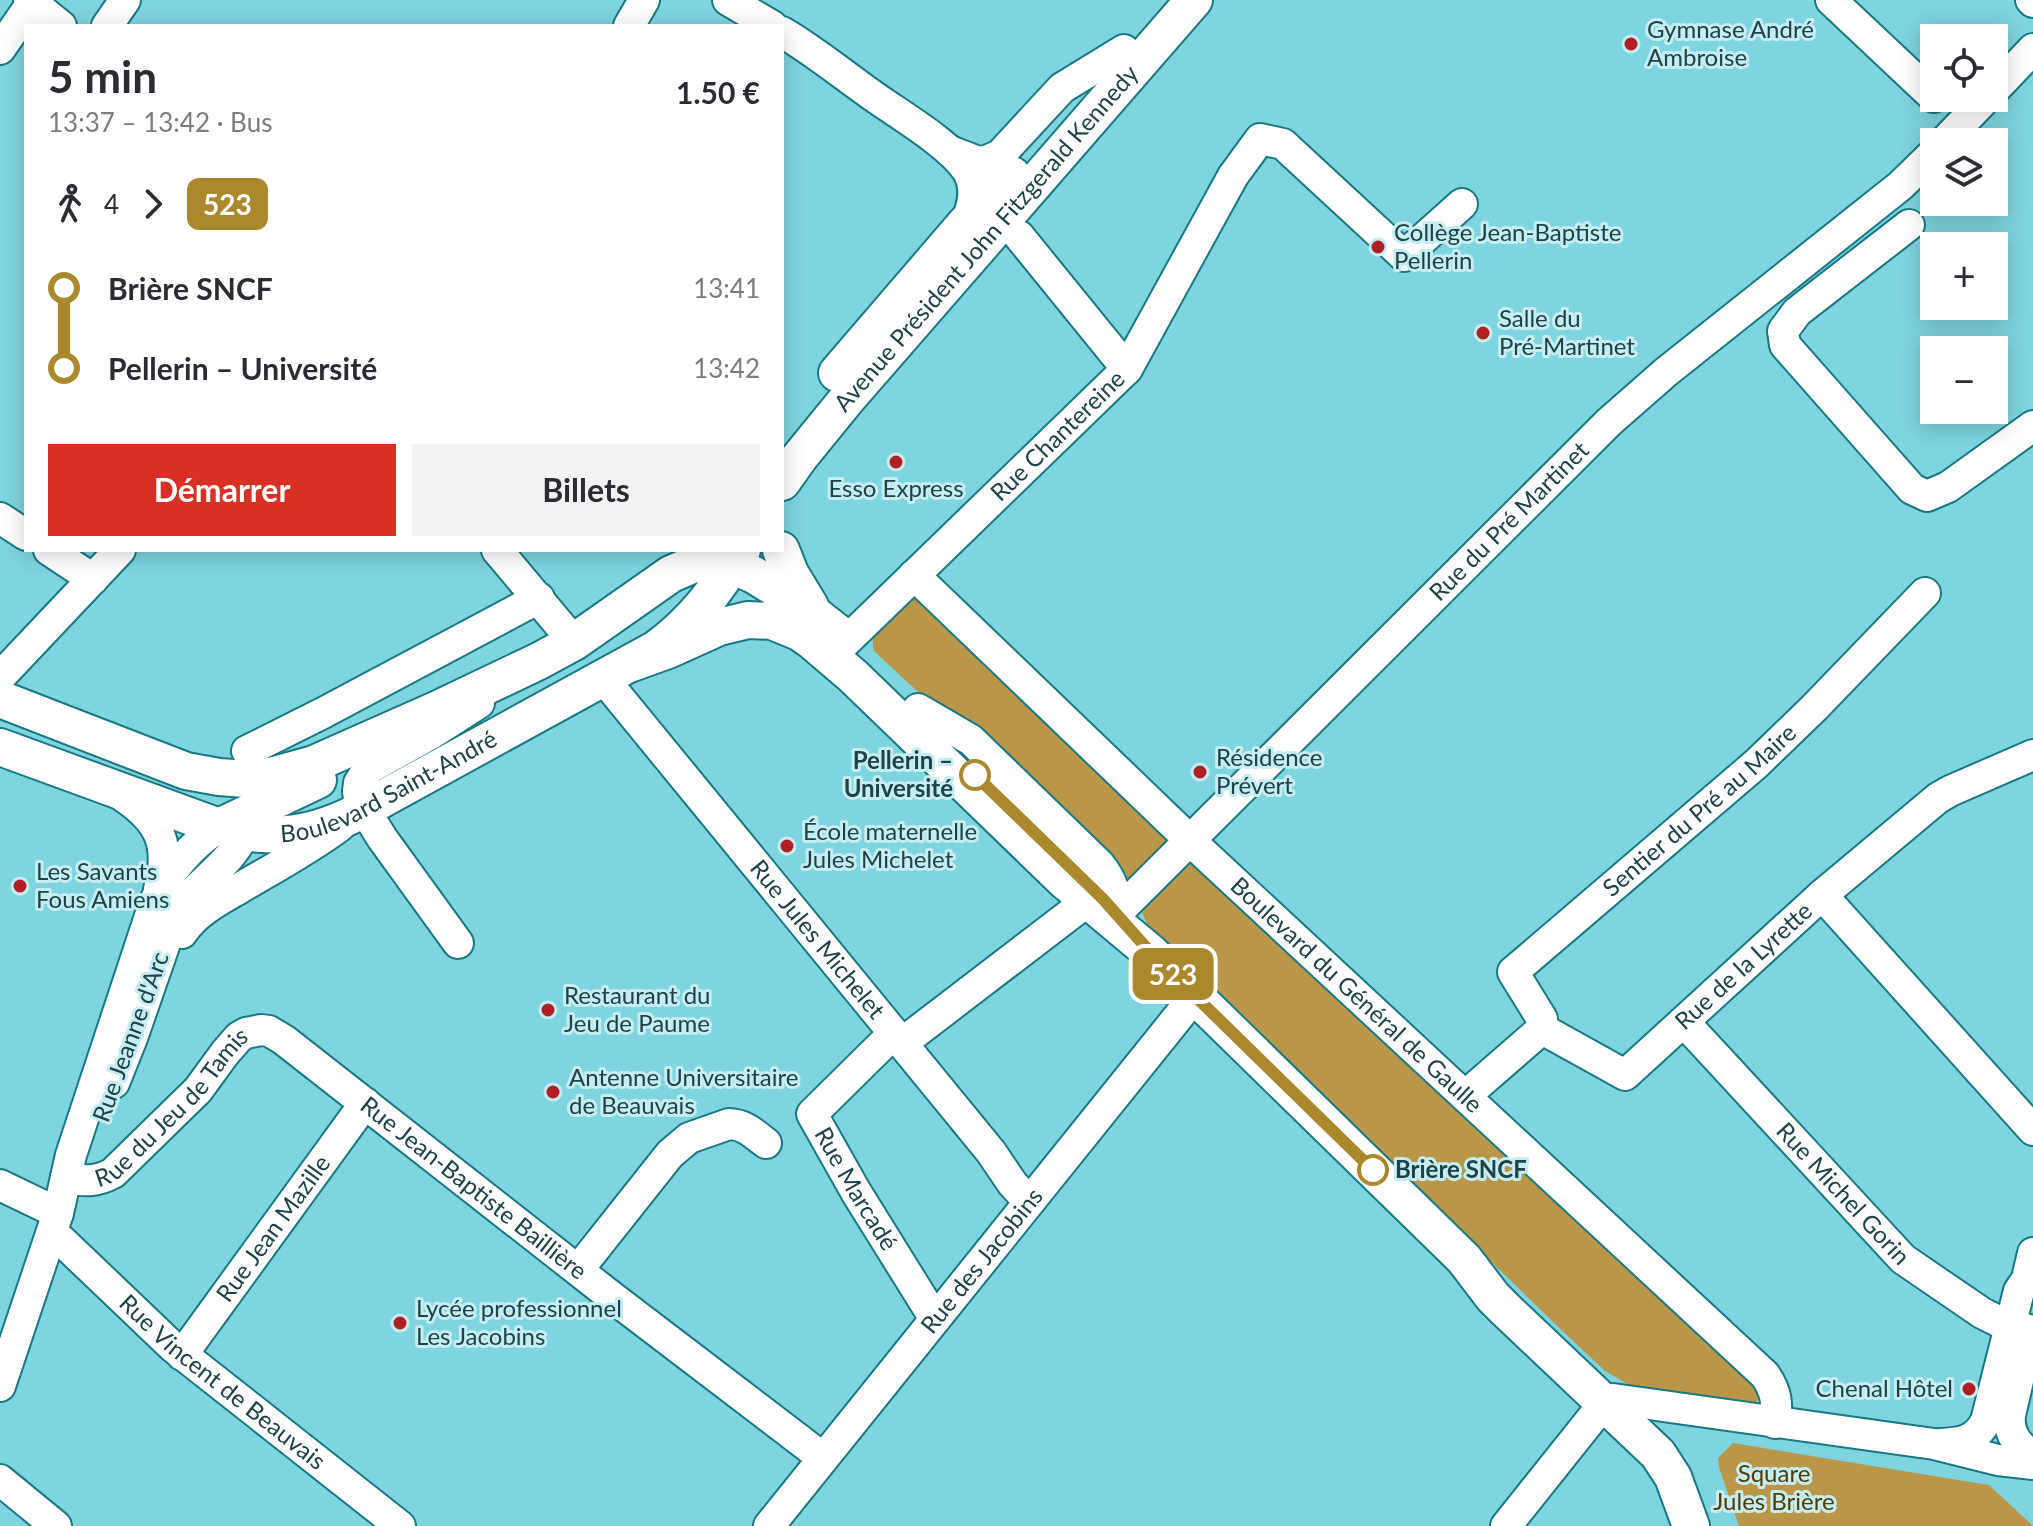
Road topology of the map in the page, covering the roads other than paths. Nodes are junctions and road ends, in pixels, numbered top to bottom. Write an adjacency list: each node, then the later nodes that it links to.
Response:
1 (125, 0): 9 (street)
2 (644, 0): 10 (street)
3 (728, 0): 11 (street)
4 (1167, 0): 15 (main road, Avenue Président John Fitzgerald Kennedy)
5 (1194, 0): 29 (main road, Avenue Président John Fitzgerald Kennedy)
6 (1831, 0): 17 (street)
7 (30, 1): 8 (street); 13 (street)
8 (59, 24)
9 (108, 24)
10 (630, 24)
11 (769, 24)
12 (784, 33): 20 (street)
13 (0, 49)
14 (2033, 49): 16 (street)
15 (1124, 50): 20 (street); 23 (main road, Avenue Président John Fitzgerald Kennedy)
16 (2008, 75)
17 (1920, 83)
18 (1973, 112): 19 (street)
19 (1958, 128)
20 (950, 151): 23 (street)
21 (1920, 167): 60 (street, Rue du Pré Martinet)
22 (1462, 204): 26 (street, Rue Chantereine)
23 (965, 224): 28 (main road, Avenue Président John Fitzgerald Kennedy)
24 (1909, 225): 27 (street)
25 (1019, 236): 26 (street)
26 (1127, 369): 38 (street, Rue Chantereine)
27 (2033, 426)
28 (784, 437)
29 (784, 483)
30 (0, 518): 31 (street)
31 (24, 534)
32 (52, 552): 39 (street)
33 (118, 552): 39 (street)
34 (499, 552): 42 (street)
35 (686, 552): 40 (main road)
36 (782, 552): 43 (main road)
37 (737, 558): 40 (main road); 43 (main road); 47 (main road, Boulevard Saint-André)
38 (914, 575): 45 (street, Rue Chantereine); 60 (street, Boulevard du Général de Gaulle)
39 (93, 579): 48 (street)
40 (656, 583): 44 (main road, Boulevard Saint-André)
41 (1925, 593): 68 (street, Sentier du Pré au Maire)
42 (539, 598): 44 (street); 51 (street)
43 (817, 617): 45 (main road)
44 (574, 642): 46 (main road, Boulevard Saint-André); 47 (main road)
45 (839, 648): 47 (main road); 63 (main road); 63 (main road)
46 (539, 661): 50 (main road, Boulevard Saint-André); 58 (street)
47 (618, 670): 58 (main road, Boulevard Saint-André); 70 (street, Rue Jules Michelet)
48 (0, 677)
49 (0, 699): 56 (main road, Boulevard Saint-André)
50 (436, 710): 54 (main road, Boulevard Saint-André); 59 (main road)
51 (323, 713): 53 (street); 54 (street)
52 (0, 747): 57 (main road, Boulevard Saint-André)
53 (247, 751)
54 (338, 754): 56 (main road, Boulevard Saint-André)
55 (2031, 756): 61 (street, Rue de la Lyrette)
56 (219, 777): 59 (main road)
57 (95, 781): 59 (main road, Boulevard Saint-André); 62 (street)
58 (364, 809): 59 (main road, Boulevard Saint-André); 64 (street); 67 (street)
59 (238, 824): 62 (street, Rue Jeanne d'Arc); 67 (street, Rue Jeanne d'Arc)
60 (1189, 839): 63 (street, Rue du Pré Martinet); 71 (street, Boulevard du Général de Gaulle)
61 (1822, 895): 66 (street, Rue de la Lyrette); 73 (street)
62 (155, 901): 75 (street, Rue Jeanne d'Arc)
63 (1103, 907): 65 (main road); 70 (street, Rue Marcadé)
64 (458, 943)
65 (1195, 996): 77 (street, Rue des Jacobins); 84 (main road)
66 (1684, 1022): 68 (street, Rue de la Lyrette); 80 (street, Rue Michel Gorin)
67 (137, 1025): 75 (street, Rue Jeanne d'Arc)
68 (1542, 1029): 71 (street)
69 (276, 1034): 72 (street, Rue Jean-Baptiste Baillière); 75 (street, Rue du Jeu de Tamis)
70 (898, 1038): 77 (street, Rue Jules Michelet); 81 (street, Rue Marcadé)
71 (1465, 1096): 85 (street, Boulevard du Général de Gaulle)
72 (365, 1103): 79 (street, Rue Jean-Baptiste Baillière); 82 (street, Rue Jean Mazille)
73 (2033, 1130)
74 (766, 1143): 79 (street)
75 (70, 1178): 78 (street, Rue Jeanne d'Arc)
76 (0, 1185): 78 (street, Rue Vincent de Beauvais)
77 (1029, 1202): 81 (street, Rue des Jacobins)
78 (55, 1224): 82 (street, Rue Vincent de Beauvais); 83 (street, Rue Jeanne d'Arc)
79 (578, 1270): 87 (street, Rue Jean-Baptiste Baillière)
80 (2024, 1303): 86 (street); 88 (street); 88 (street)
81 (935, 1319): 87 (street, Rue des Jacobins)
82 (182, 1355): 91 (street, Rue Vincent de Beauvais)
83 (0, 1386)
84 (1633, 1416): 85 (street); 93 (street); 94 (main road); 95 (main road)
85 (1775, 1423): 86 (street)
86 (1934, 1444): 88 (street)
87 (823, 1458): 92 (street, Rue des Jacobins)
88 (2030, 1464)
89 (0, 1480): 90 (street)
90 (56, 1526)
91 (400, 1526)
92 (769, 1526)
93 (1506, 1526)
94 (1691, 1526)
95 (1711, 1526)

